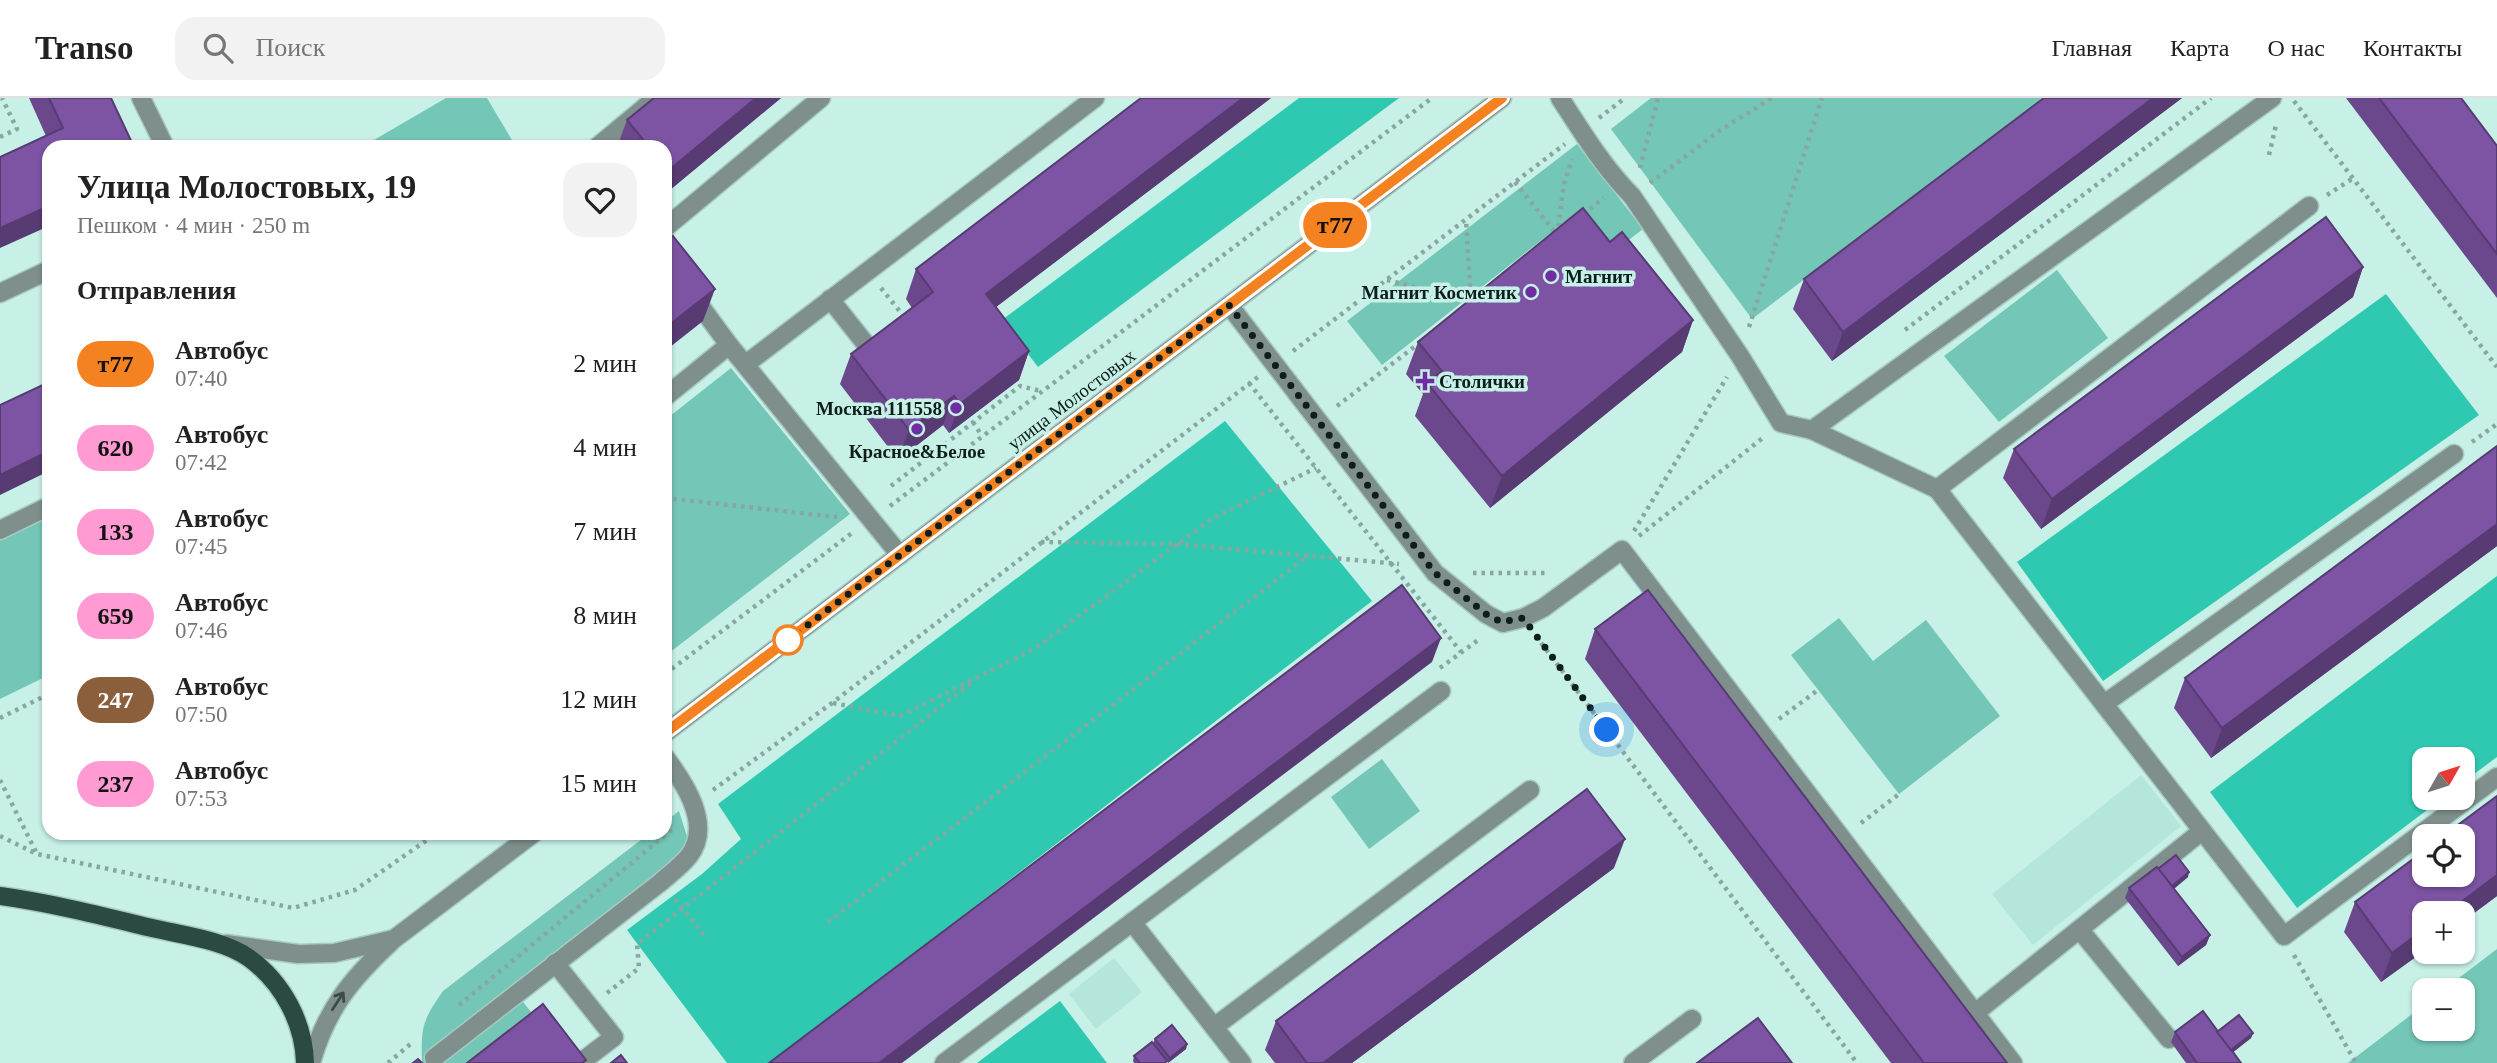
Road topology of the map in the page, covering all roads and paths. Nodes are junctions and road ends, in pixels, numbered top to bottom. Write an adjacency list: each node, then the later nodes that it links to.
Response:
1 (2, 98): 17 (path)
2 (141, 98): 18 (street)
3 (656, 98): 19 (street)
4 (821, 98): 25 (street)
5 (1095, 98): 33 (street)
6 (1432, 98): 49 (path)
7 (1502, 98): 35 (street, улица Молостовых)
8 (1560, 98): 16 (street)
9 (1625, 98): 16 (path)
10 (1658, 98): 21 (path)
11 (1772, 98): 21 (path)
12 (1822, 98): 42 (path)
13 (2211, 98): 39 (path)
14 (2272, 98): 53 (street)
15 (2292, 98): 46 (path)
16 (1581, 131): 20 (path); 21 (street); 27 (path)
17 (0, 137)
18 (162, 140)
19 (605, 140)
20 (1515, 182): 24 (path); 27 (path)
21 (1626, 190): 23 (path); 42 (street)
22 (2309, 206): 58 (street)
23 (1578, 218)
24 (1466, 219): 30 (path); 34 (path)
25 (672, 222)
26 (1567, 227): 27 (path)
27 (1557, 235)
28 (672, 268): 41 (street)
29 (42, 273): 31 (street)
30 (1386, 280): 34 (path); 45 (path)
31 (0, 293)
32 (1482, 294): 34 (path)
33 (830, 299): 43 (street); 44 (street)
34 (1471, 302): 37 (path)
35 (1229, 305): 45 (street); 66 (street, улица Молостовых)
36 (897, 308): 38 (path)
37 (1460, 311)
38 (913, 328)
39 (1903, 331)
40 (1427, 336): 50 (path)
41 (729, 345): 44 (street); 48 (street)
42 (1740, 356): 52 (street); 65 (path)
43 (876, 357)
44 (746, 364): 61 (street)
45 (1275, 364): 47 (path); 50 (street)
46 (2497, 367)
47 (1249, 383): 56 (path); 63 (path)
48 (672, 391)
49 (1042, 391): 51 (path); 54 (path)
50 (1319, 420): 69 (street)
51 (973, 422): 54 (path); 57 (path)
52 (1781, 423): 53 (street); 65 (path)
53 (1812, 430): 58 (street)
54 (982, 436): 61 (path)
55 (2454, 454): 79 (street)
56 (1316, 468): 64 (path); 68 (path)
57 (891, 486)
58 (1937, 489): 79 (street)
59 (672, 499): 61 (path)
60 (42, 509): 62 (street)
61 (870, 520): 66 (street); 73 (path)
62 (0, 530)
63 (1040, 541): 64 (path); 78 (path)
64 (1177, 544): 67 (path); 74 (path)
65 (1622, 550): 70 (street); 82 (street)
66 (900, 555): 81 (street, улица Молостовых)
67 (1309, 555): 68 (path); 102 (path)
68 (1390, 562): 69 (path); 72 (path)
69 (1435, 573): 70 (path); 71 (street)
70 (1589, 573): 71 (street)
71 (1523, 618): 125 (path)
72 (1461, 653)
73 (672, 669)
74 (979, 676): 78 (path); 101 (path)
75 (1818, 690): 82 (path)
76 (1441, 691): 103 (street)
77 (42, 697): 80 (path)
78 (832, 703): 88 (path)
79 (2104, 704): 90 (street)
80 (0, 718)
81 (672, 728)
82 (1761, 732): 92 (street)
83 (672, 766): 88 (street)
84 (2497, 778): 106 (street)
85 (0, 780): 96 (path)
86 (1530, 790): 114 (street)
87 (1899, 794): 92 (path)
88 (695, 808): 89 (path); 97 (street)
89 (672, 827)
90 (2202, 831): 104 (street); 106 (street)
91 (0, 836): 96 (path)
92 (1842, 838): 112 (street)
93 (427, 840): 96 (path)
94 (525, 840): 107 (street)
95 (657, 840): 111 (path)
96 (37, 853)
97 (661, 882): 101 (path); 109 (street)
98 (0, 887): 100 (main road)
99 (0, 896): 100 (main road)
100 (31, 900): 108 (main road)
101 (682, 908): 105 (path); 110 (path)
102 (828, 922)
103 (1132, 922): 114 (street); 122 (street)
104 (2080, 930): 112 (street); 116 (street)
105 (704, 935)
106 (2284, 936): 127 (path)
107 (394, 939): 108 (street); 119 (street, one-way to 107)
108 (249, 952): 118 (main road)
109 (555, 963): 110 (street); 117 (street)
110 (590, 1007): 121 (street)
111 (449, 1013)
112 (1975, 1013): 126 (street)
113 (1692, 1019): 124 (street)
114 (1214, 1027): 123 (street)
115 (422, 1035): 120 (path)
116 (2169, 1039)
117 (434, 1058)
118 (305, 1063)
119 (311, 1063)
120 (388, 1063)
121 (580, 1063)
122 (944, 1063)
123 (1242, 1063)
124 (1633, 1063)
125 (1857, 1063)
126 (2013, 1063)
127 (2356, 1063)

